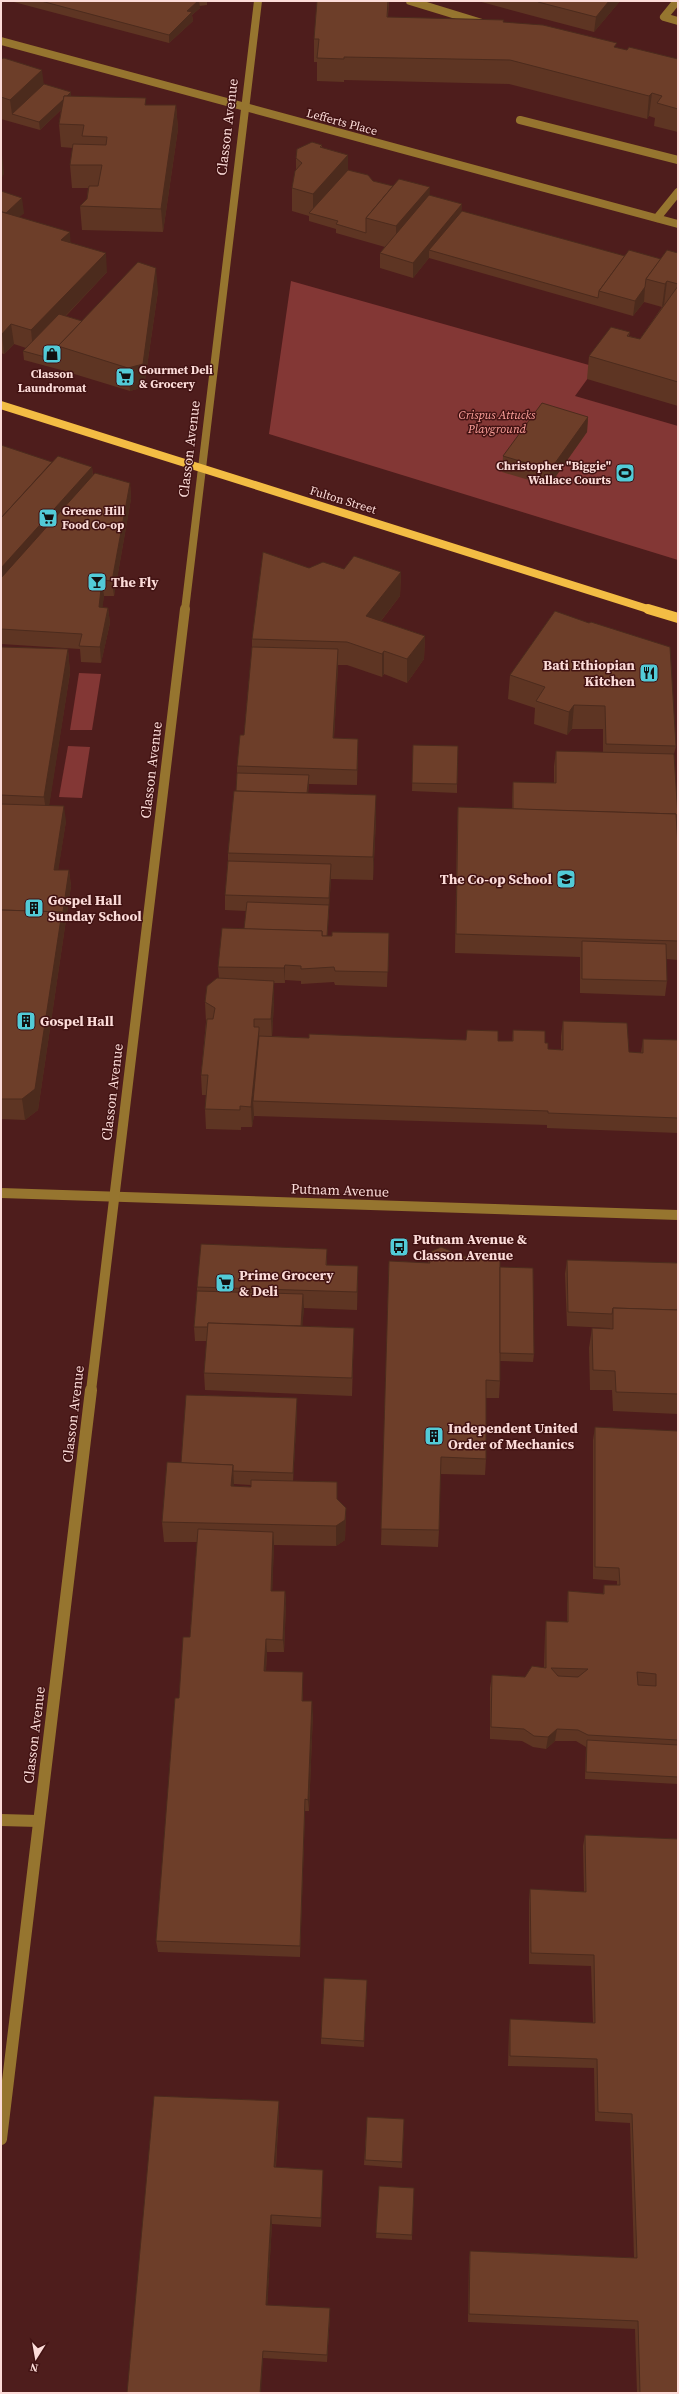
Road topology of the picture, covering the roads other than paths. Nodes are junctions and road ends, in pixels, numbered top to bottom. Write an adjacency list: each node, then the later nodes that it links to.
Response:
1 (258, 1): 7 (street, Classon Avenue)
2 (410, 1): 5 (street)
3 (677, 1): 4 (street)
4 (678, 21)
5 (492, 26)
6 (1, 42): 7 (street, Lefferts Place)
7 (244, 107): 11 (street, Lefferts Place); 14 (street, Classon Avenue)
8 (520, 120): 9 (street)
9 (678, 160)
10 (678, 192): 11 (street)
11 (656, 218): 12 (street, Lefferts Place)
12 (678, 224)
13 (1, 405): 14 (main road, Fulton Street)
14 (202, 469): 15 (main road, Fulton Street); 17 (street, Classon Avenue)
15 (678, 618)
16 (1, 1193): 17 (street, Putnam Avenue)
17 (115, 1197): 18 (street, Putnam Avenue); 20 (street, Classon Avenue)
18 (678, 1215)
19 (1, 1820): 20 (street)
20 (38, 1821): 21 (street, Classon Avenue)
21 (1, 2139)

